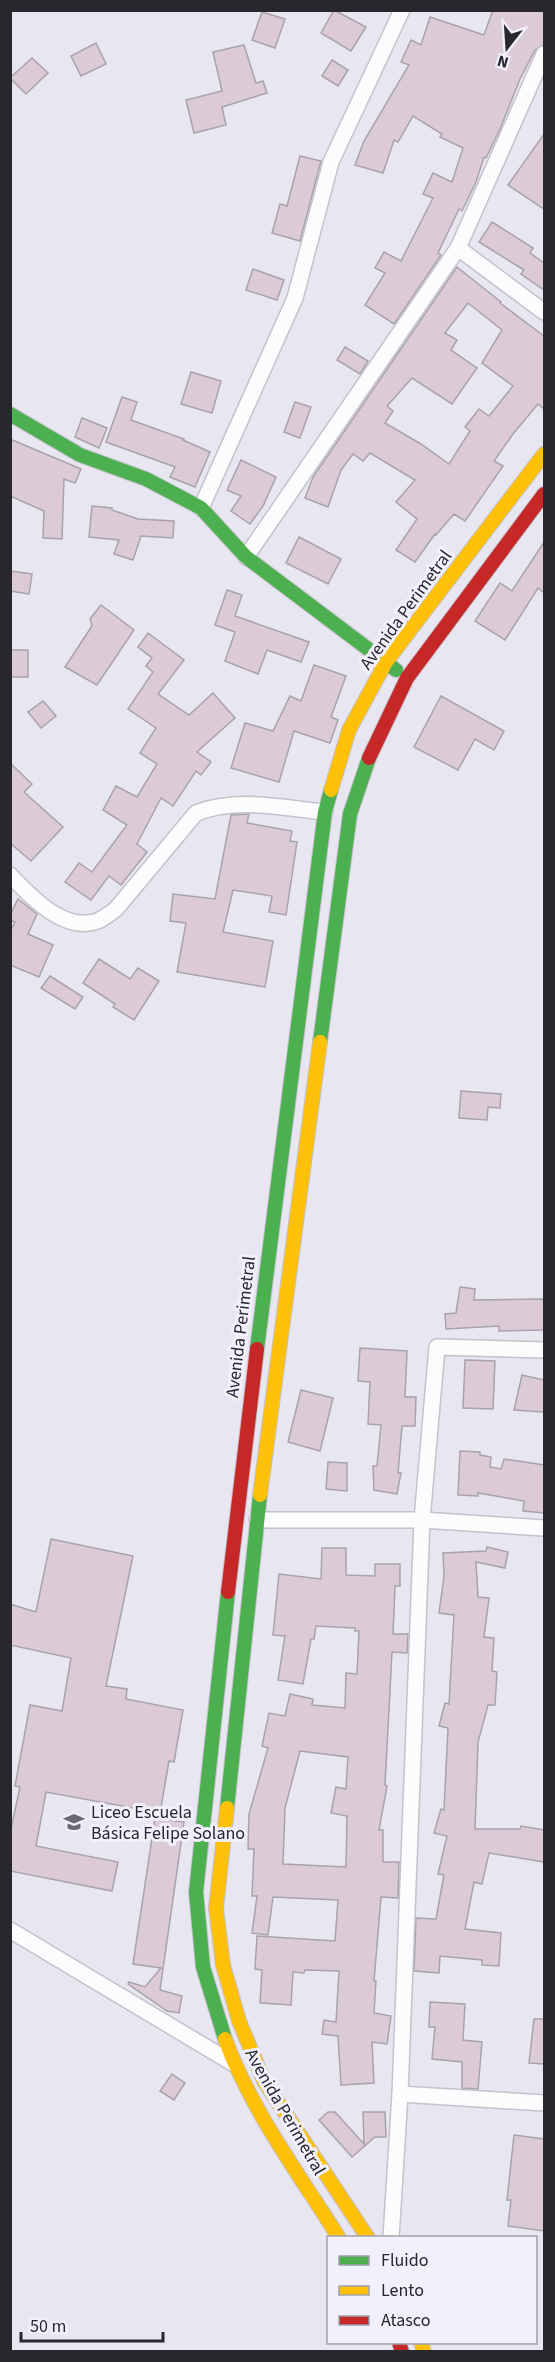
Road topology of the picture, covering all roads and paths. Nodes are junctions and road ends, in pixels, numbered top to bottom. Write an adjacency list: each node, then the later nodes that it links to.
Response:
1 (402, 10): 8 (street)
2 (544, 54): 3 (street)
3 (458, 248): 4 (street); 9 (street)
4 (544, 312)
5 (10, 414): 8 (main road)
6 (544, 454): 10 (main road, Avenida Perimetral)
7 (544, 494): 11 (main road, Avenida Perimetral)
8 (201, 508): 9 (main road)
9 (246, 557): 10 (main road)
10 (386, 662): 11 (main road); 12 (main road, Avenida Perimetral)
11 (407, 678): 15 (main road, Avenida Perimetral)
12 (325, 812): 13 (street); 19 (main road, Avenida Perimetral)
13 (10, 875)
14 (544, 1350): 16 (street)
15 (257, 1520): 16 (street); 23 (main road, Avenida Perimetral)
16 (422, 1520): 17 (street); 20 (street)
17 (544, 1528)
18 (10, 1930): 19 (street)
19 (234, 2064): 22 (main road, Avenida Perimetral)
20 (400, 2094): 21 (street); 24 (street)
21 (544, 2103)
22 (338, 2236)
23 (367, 2236)
24 (391, 2236)

